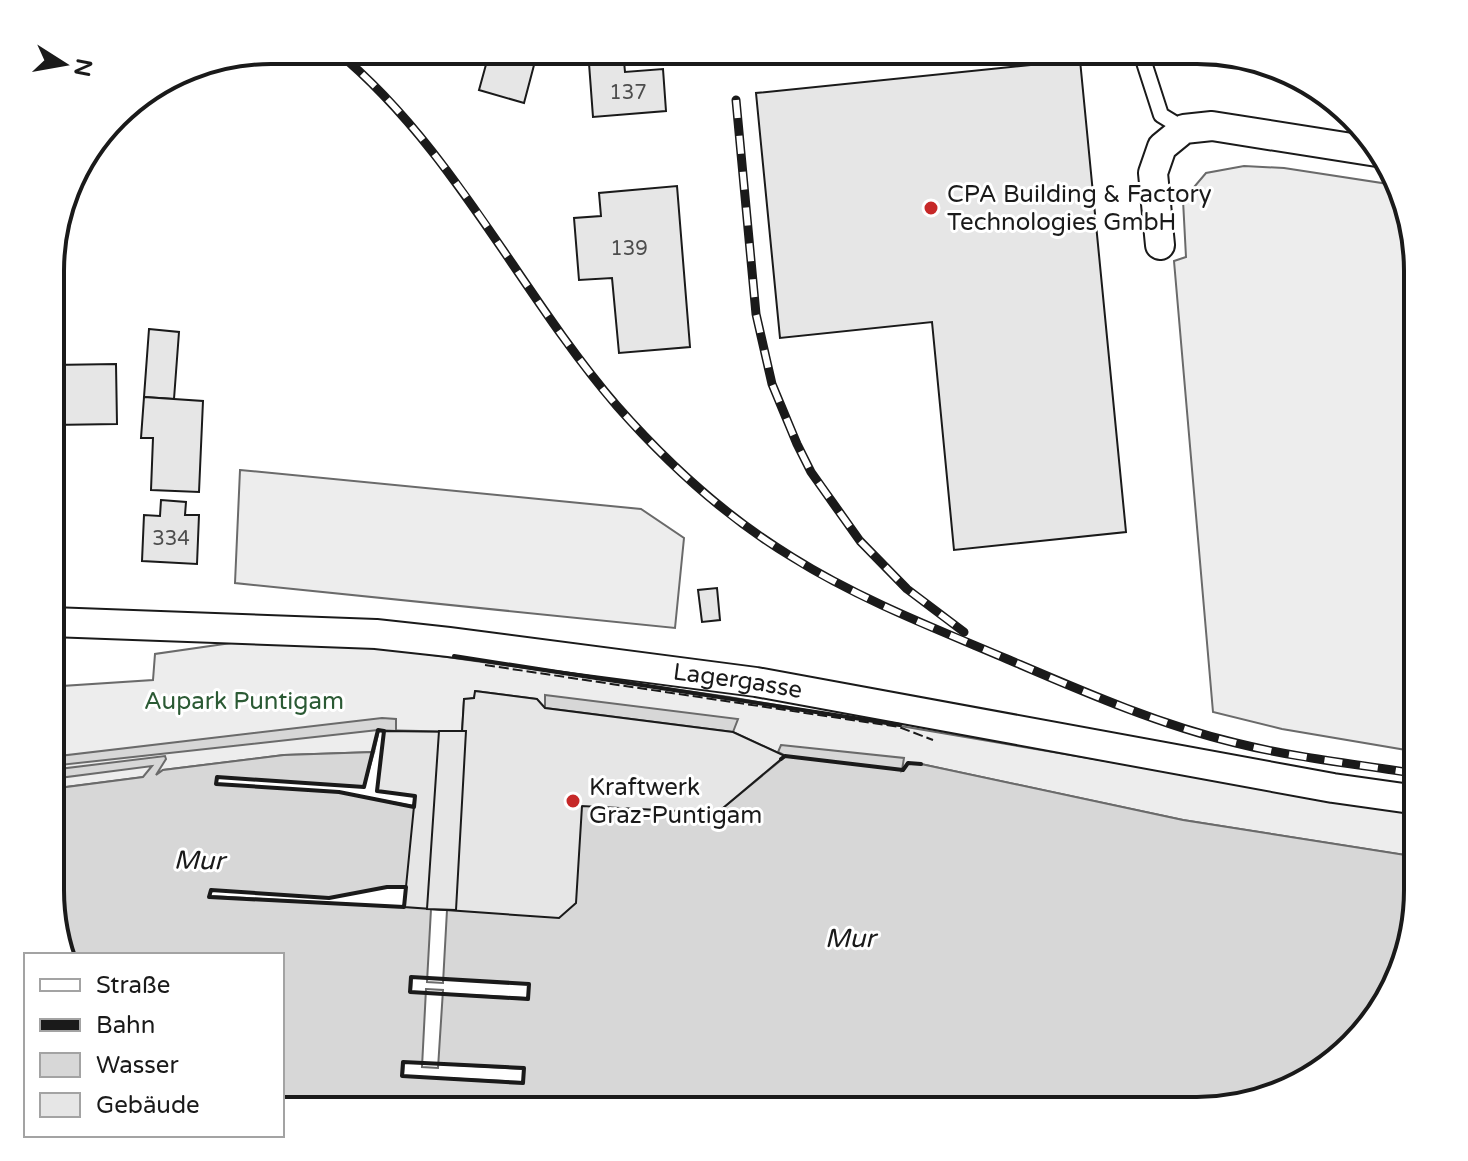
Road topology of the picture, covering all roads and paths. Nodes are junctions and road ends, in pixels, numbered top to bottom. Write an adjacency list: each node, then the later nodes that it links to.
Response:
1 (1145, 64): 2 (lane)
2 (1184, 129): 3 (street); 4 (street)
3 (1365, 150)
4 (1160, 245)
5 (64, 622): 6 (street, Lagergasse)
6 (1404, 798)

